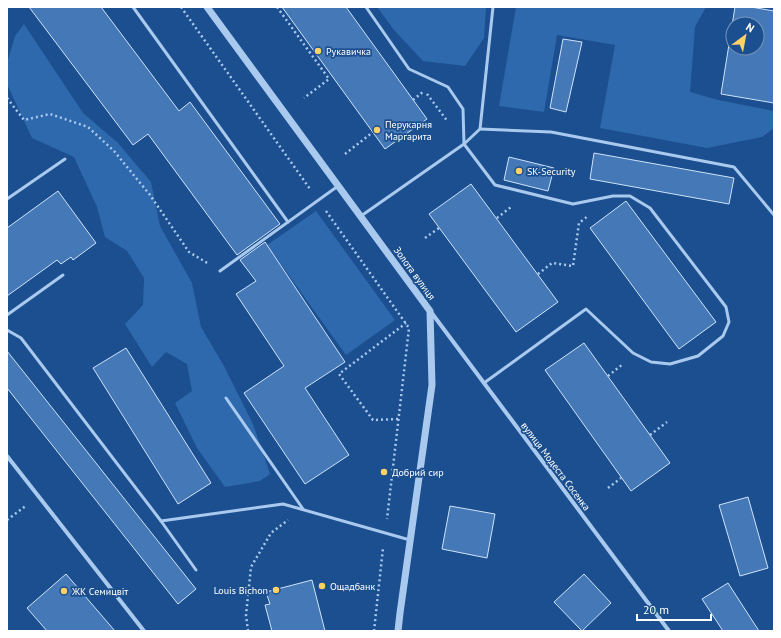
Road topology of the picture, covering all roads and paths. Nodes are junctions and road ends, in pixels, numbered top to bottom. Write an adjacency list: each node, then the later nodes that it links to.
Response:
1 (133, 7): 27 (lane)
2 (181, 7): 21 (path)
3 (207, 7): 19 (street, Золота вулиця)
4 (277, 7): 8 (path)
5 (366, 7): 9 (lane)
6 (493, 7): 14 (lane)
7 (315, 52): 8 (path)
8 (312, 55): 12 (path)
9 (409, 69): 10 (path); 16 (lane)
10 (425, 90): 13 (path); 16 (path)
11 (7, 98): 30 (path)
12 (304, 98)
13 (413, 100)
14 (480, 129): 16 (lane); 24 (lane)
15 (373, 132): 17 (path)
16 (464, 144): 25 (lane); 39 (lane)
17 (345, 154)
18 (65, 158): 20 (lane)
19 (338, 186): 21 (lane); 25 (street, Золота вулиця)
20 (7, 199)
21 (318, 200): 27 (lane); 35 (path)
22 (511, 207): 26 (path)
23 (591, 214): 31 (path)
24 (774, 215)
25 (361, 217): 33 (street, Золота вулиця)
26 (497, 218)
27 (288, 222): 30 (lane)
28 (439, 228): 29 (path)
29 (425, 238)
30 (220, 271)
31 (538, 274)
32 (63, 275): 34 (lane)
33 (430, 311): 39 (street, вулиця Модеста Сосенка); 52 (street, Золота вулиця)
34 (7, 315)
35 (406, 323): 41 (path); 41 (path)
36 (7, 330): 50 (lane)
37 (625, 362): 38 (path)
38 (608, 376)
39 (484, 383): 58 (street, вулиця Модеста Сосенка)
40 (226, 398): 48 (lane)
41 (398, 419): 51 (path)
42 (667, 422): 43 (path)
43 (650, 435)
44 (7, 456): 54 (street)
45 (622, 478): 46 (path)
46 (608, 488)
47 (28, 505): 49 (path)
48 (303, 509): 50 (lane); 51 (lane); 55 (path)
49 (7, 520)
50 (161, 521): 53 (lane)
51 (385, 533): 52 (lane); 56 (path)
52 (410, 540): 57 (street, Золота вулиця)
53 (196, 570)
54 (144, 631)
55 (248, 631)
56 (374, 631)
57 (398, 631)
58 (669, 631)

